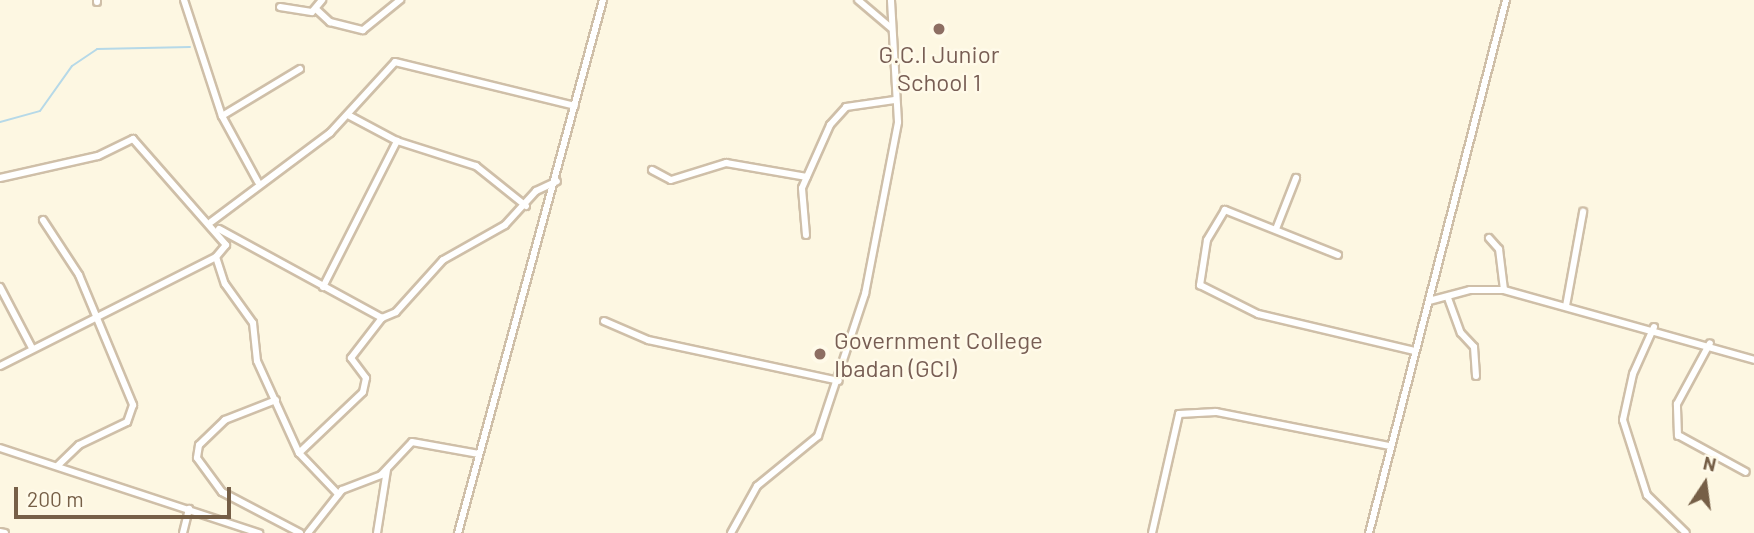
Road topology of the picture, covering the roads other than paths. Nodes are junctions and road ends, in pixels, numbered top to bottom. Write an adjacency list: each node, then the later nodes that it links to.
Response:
1 (322, 0): 9 (street)
2 (400, 0): 9 (street)
3 (603, 0): 13 (street)
4 (858, 0): 10 (street)
5 (891, 0): 10 (street)
6 (1506, 0): 37 (street)
7 (186, 1): 15 (street)
8 (280, 7): 9 (street)
9 (317, 10)
10 (891, 28): 12 (street)
11 (300, 69): 15 (street)
12 (894, 100): 18 (street); 49 (street)
13 (575, 106): 14 (street); 21 (street)
14 (348, 115): 16 (street); 22 (street)
15 (222, 116): 22 (street)
16 (397, 142): 23 (street); 34 (street)
17 (652, 170): 18 (street)
18 (807, 177): 29 (street)
19 (0, 178): 26 (street)
20 (1296, 178): 28 (street)
21 (557, 181): 23 (street); 54 (street)
22 (258, 182): 26 (street)
23 (526, 206): 40 (street)
24 (1583, 212): 38 (street)
25 (43, 220): 39 (street)
26 (211, 222): 27 (street)
27 (219, 229): 32 (street); 34 (street)
28 (1276, 229): 31 (street); 45 (street)
29 (806, 235)
30 (1489, 238): 35 (street)
31 (1338, 255)
32 (216, 257): 39 (street); 50 (street)
33 (0, 286): 44 (street)
34 (323, 287): 40 (street)
35 (1504, 290): 36 (street); 38 (street)
36 (1448, 298): 37 (street); 48 (street)
37 (1429, 301): 45 (street)
38 (1566, 306): 42 (street)
39 (96, 314): 44 (street); 55 (street)
40 (382, 318): 53 (street)
41 (604, 321): 49 (street)
42 (1654, 327): 43 (street); 71 (street)
43 (1710, 343): 46 (street); 57 (street)
44 (32, 348): 47 (street)
45 (1415, 351): 51 (street)
46 (1754, 358)
47 (0, 366)
48 (1476, 376)
49 (839, 381): 68 (street)
50 (276, 400): 53 (street); 64 (street)
51 (1390, 446): 69 (street); 70 (street)
52 (0, 447): 55 (street)
53 (299, 453): 58 (street)
54 (479, 454): 56 (street); 67 (street)
55 (57, 466): 59 (street)
56 (387, 468): 58 (street); 66 (street)
57 (1746, 472)
58 (338, 494): 65 (street)
59 (189, 509): 62 (street); 63 (street)
60 (0, 532): 61 (street)
61 (5, 533)
62 (183, 533)
63 (259, 533)
64 (300, 533)
65 (308, 533)
66 (377, 533)
67 (458, 533)
68 (731, 533)
69 (1152, 533)
70 (1369, 533)
71 (1686, 533)

